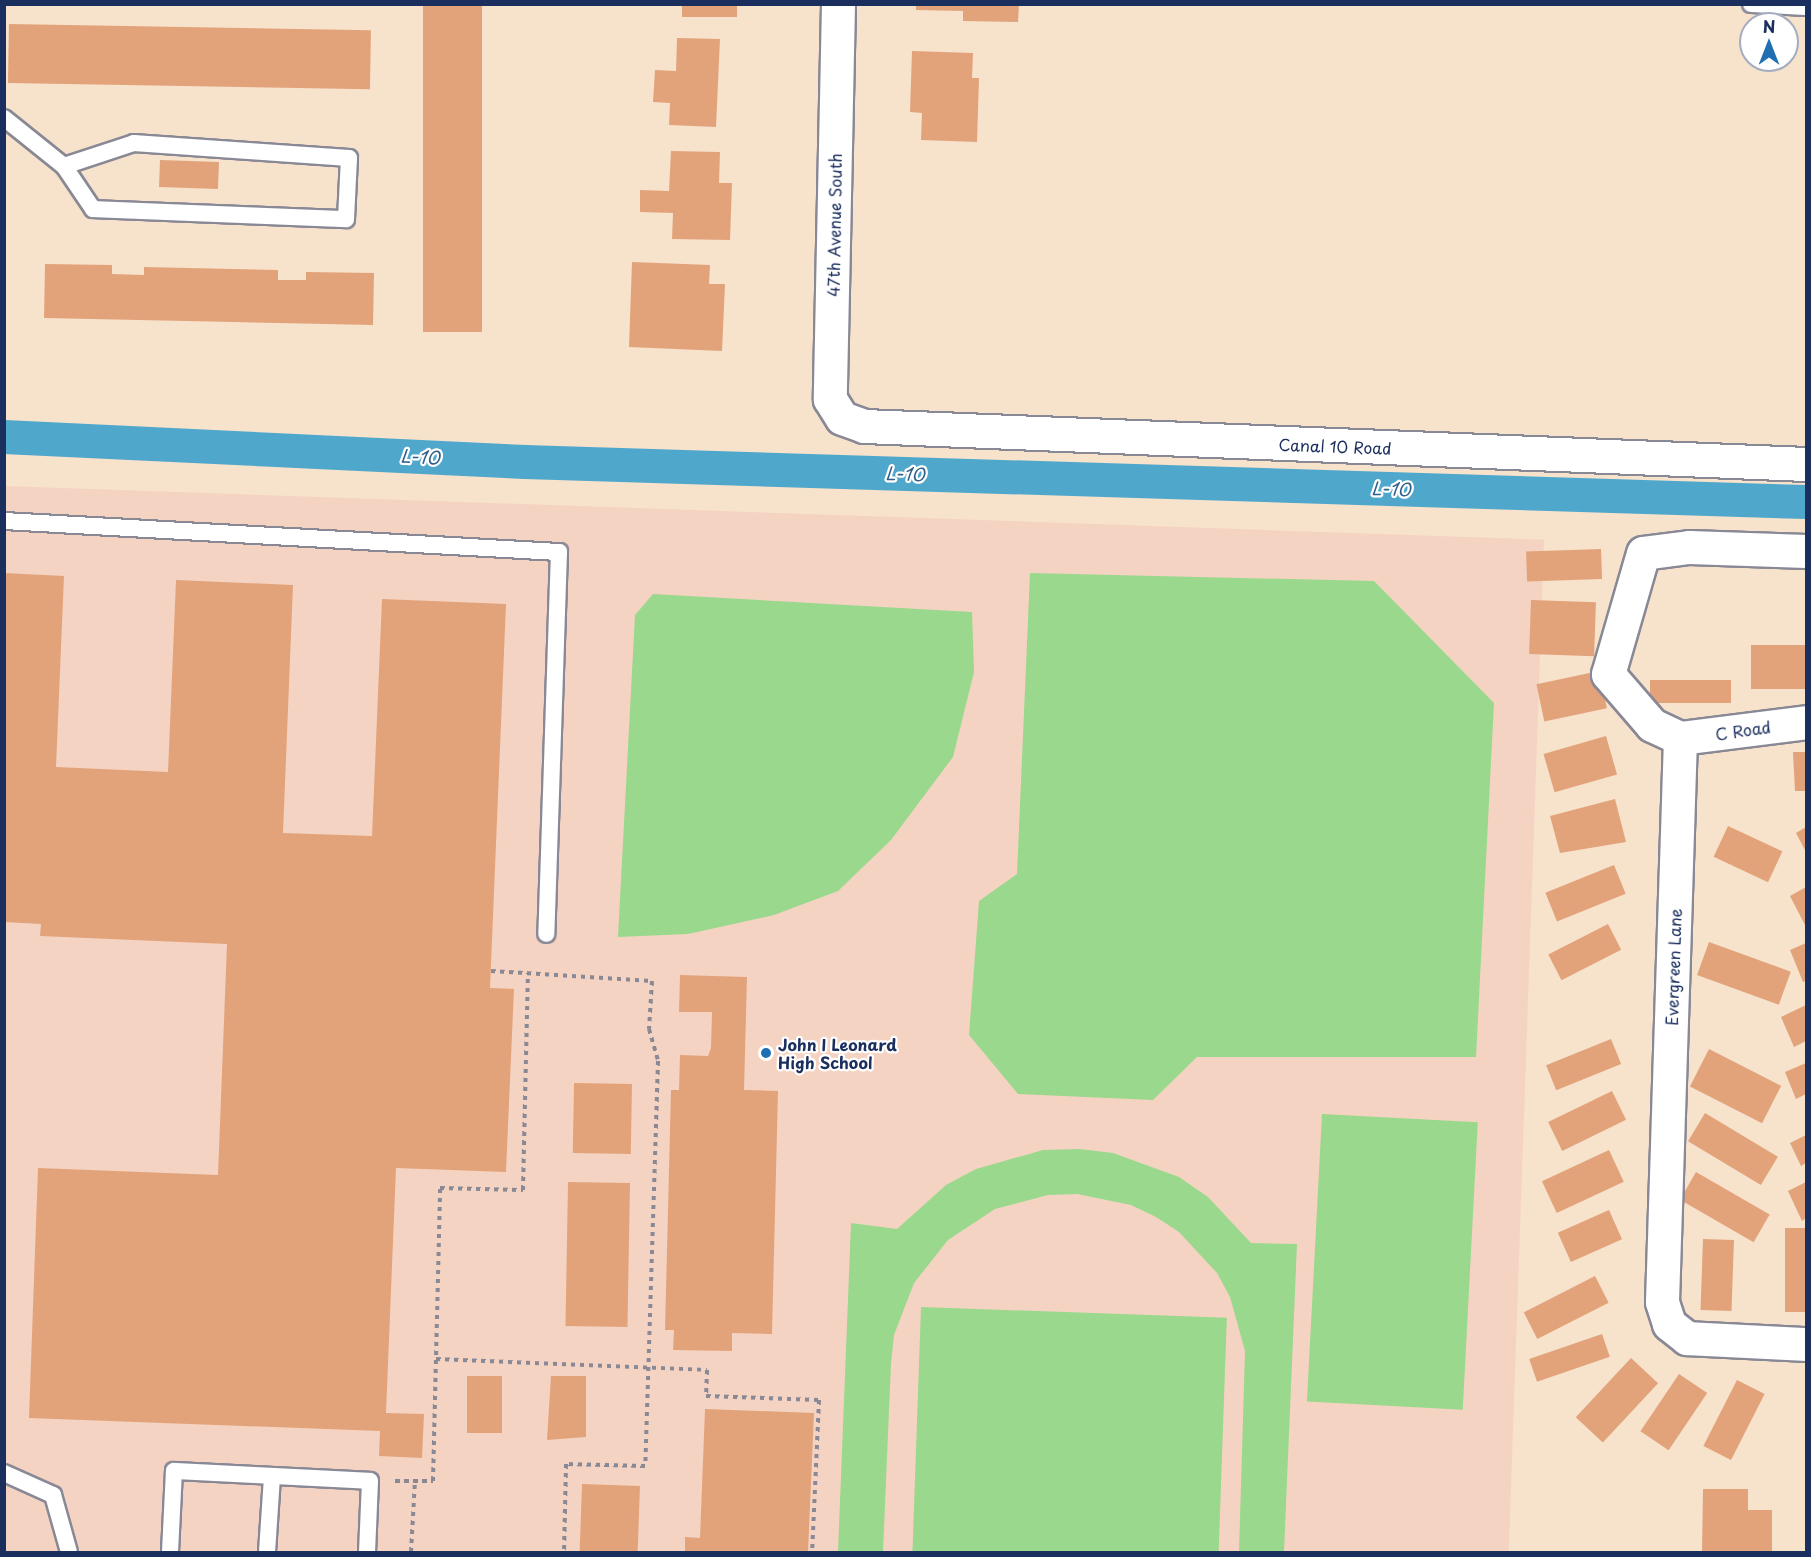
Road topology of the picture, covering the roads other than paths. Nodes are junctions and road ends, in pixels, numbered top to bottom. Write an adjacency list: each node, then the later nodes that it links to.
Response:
1 (838, 4): 6 (street, 47th Avenue South)
2 (1751, 4): 3 (lane)
3 (1806, 7)
4 (4, 118): 5 (lane)
5 (64, 166): 5 (lane)
6 (864, 426): 7 (street, Canal 10 Road)
7 (1806, 464)
8 (4, 521): 12 (lane)
9 (1806, 551): 11 (street)
10 (1806, 722): 11 (street, C Road)
11 (1680, 738): 13 (street, Evergreen Lane)
12 (546, 934)
13 (1806, 1344)
14 (4, 1473): 16 (lane)
15 (272, 1477): 17 (lane); 18 (lane); 19 (lane)
16 (69, 1552)
17 (170, 1552)
18 (267, 1552)
19 (367, 1552)

